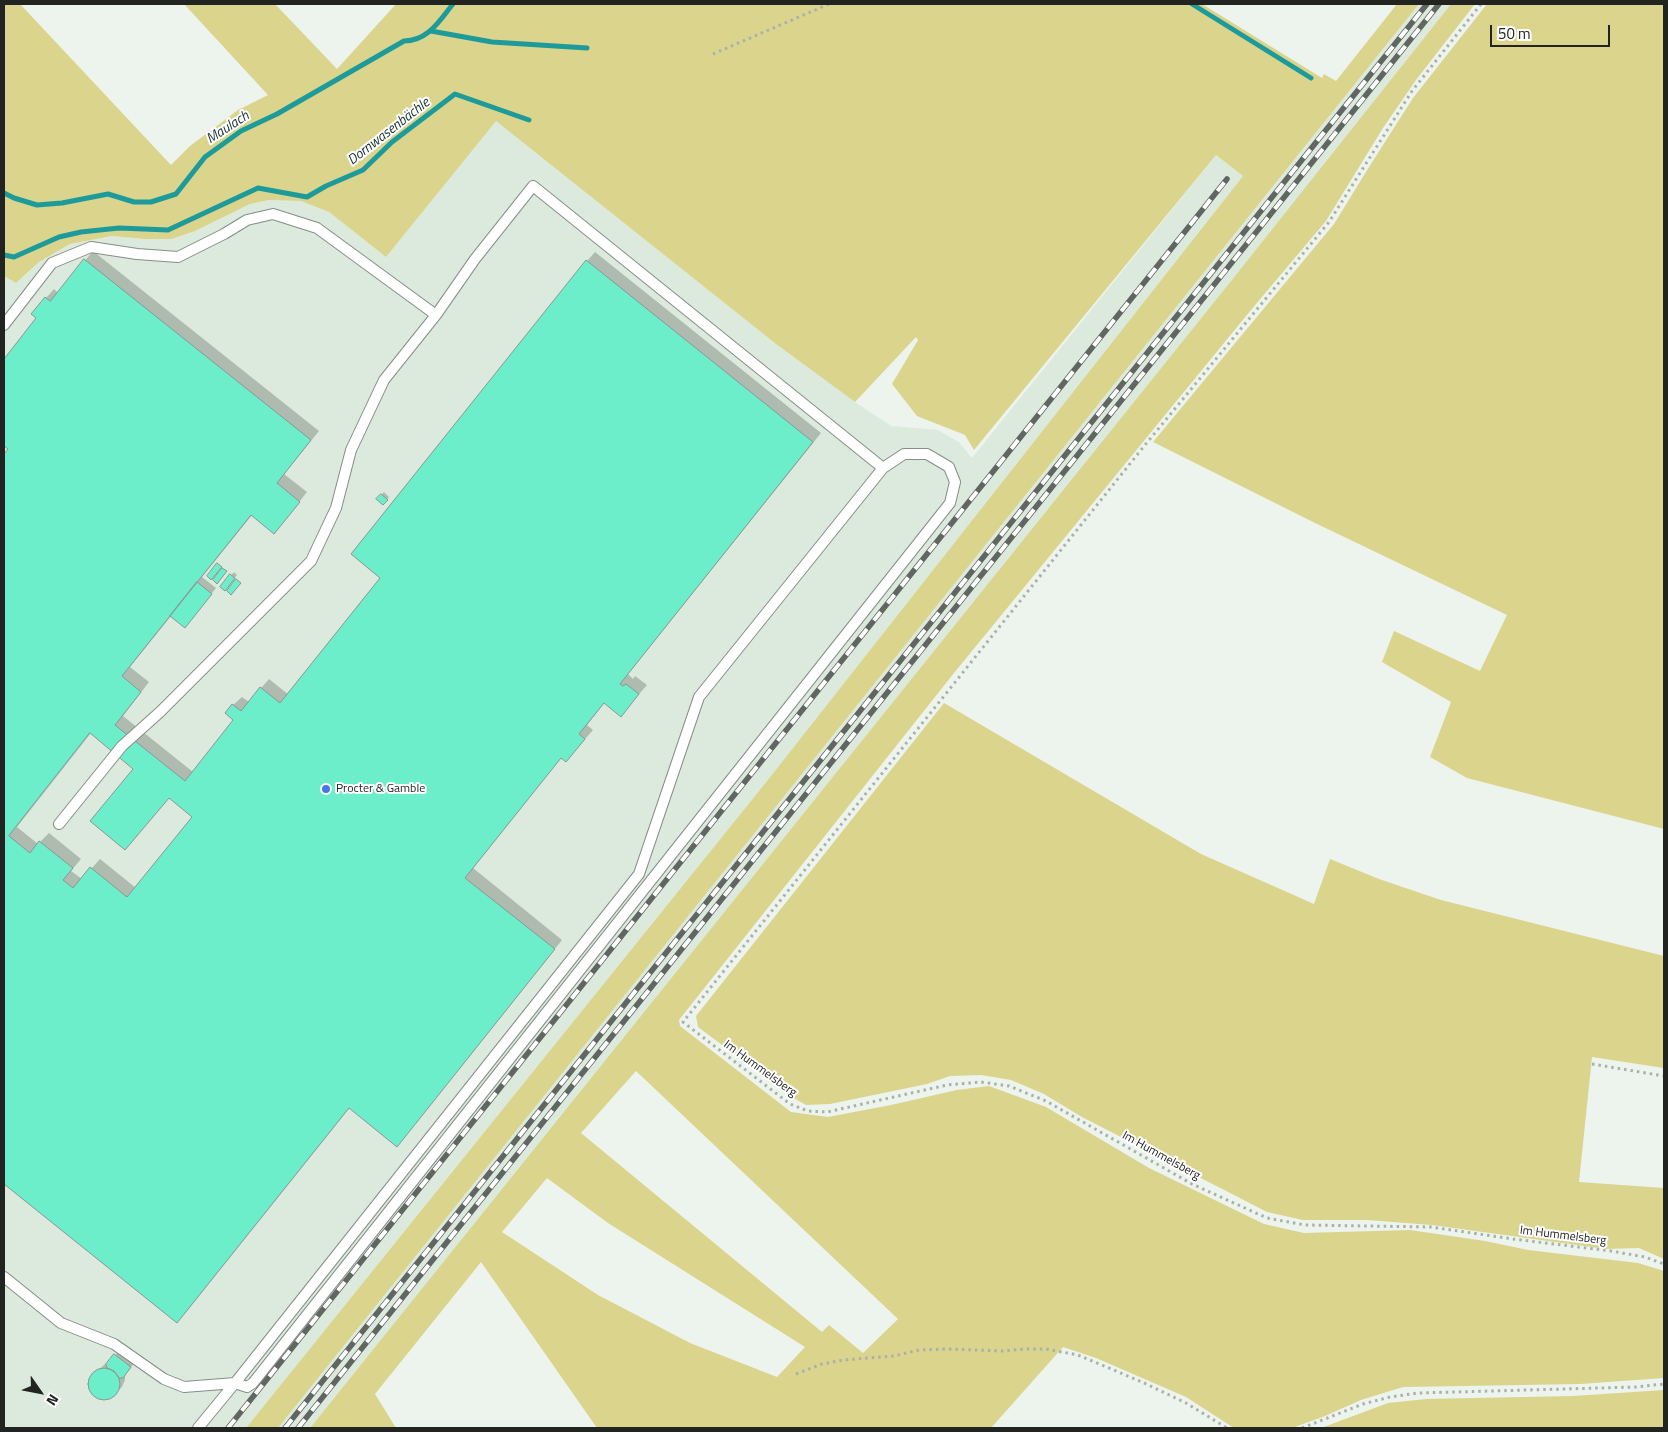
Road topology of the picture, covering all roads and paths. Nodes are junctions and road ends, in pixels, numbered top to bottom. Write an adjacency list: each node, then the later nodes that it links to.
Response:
1 (829, 4): 3 (path)
2 (1481, 4): 10 (path, Im Hummelsberg)
3 (713, 54)
4 (436, 315): 5 (lane); 6 (lane); 7 (lane)
5 (4, 325)
6 (883, 468): 13 (lane); 13 (lane)
7 (59, 824)
8 (1592, 1064): 9 (path)
9 (1664, 1076)
10 (1664, 1264)
11 (4, 1277): 13 (lane)
12 (796, 1374): 16 (path)
13 (234, 1383): 15 (lane)
14 (1664, 1384): 17 (path)
15 (198, 1428)
16 (1227, 1428)
17 (1302, 1428)

